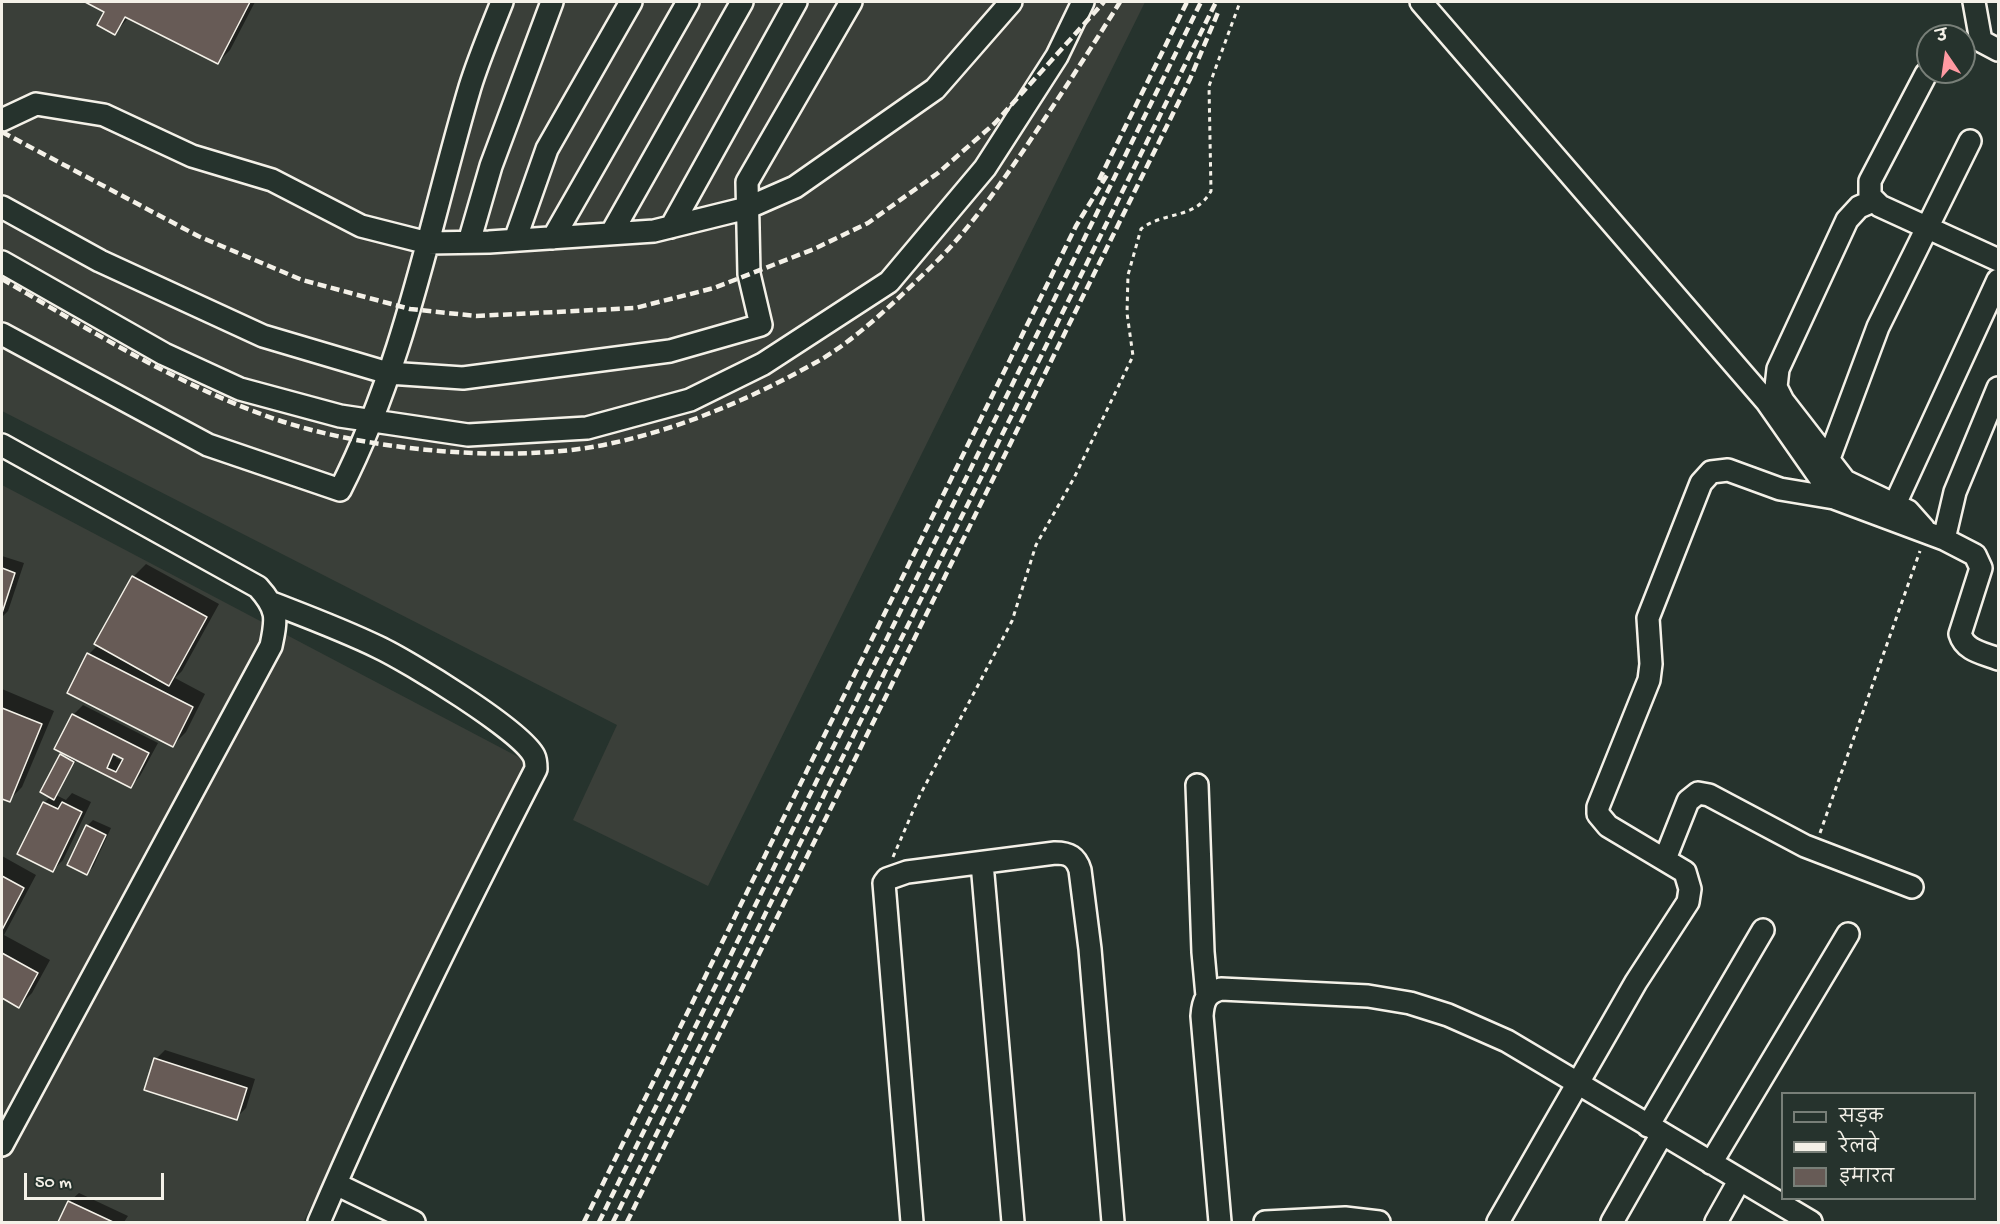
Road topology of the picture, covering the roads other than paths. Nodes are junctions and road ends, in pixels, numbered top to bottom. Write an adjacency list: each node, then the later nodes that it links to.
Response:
1 (502, 2): 25 (street)
2 (552, 2): 24 (street)
3 (631, 2): 23 (street)
4 (688, 2): 22 (street)
5 (742, 2): 21 (street)
6 (796, 2): 19 (street)
7 (851, 2): 18 (street)
8 (1011, 2): 18 (street)
9 (1083, 2): 32 (street)
10 (1420, 2): 35 (street)
11 (1974, 2): 12 (street)
12 (1998, 50)
13 (1921, 84): 16 (street)
14 (2, 120): 25 (street)
15 (1970, 141): 20 (street)
16 (1873, 201): 20 (street); 34 (street)
17 (2, 207): 30 (street)
18 (747, 208): 19 (street); 30 (street)
19 (671, 227): 21 (street)
20 (1927, 227): 26 (street); 34 (street)
21 (611, 234): 22 (street)
22 (553, 238): 23 (street)
23 (516, 240): 24 (street)
24 (469, 242): 25 (street)
25 (428, 243): 30 (street)
26 (1997, 254)
27 (2, 262): 32 (street)
28 (1998, 280): 36 (street)
29 (2, 334): 32 (street)
30 (388, 373): 32 (street)
31 (1998, 388): 37 (street)
32 (372, 422)
33 (2, 445): 38 (street)
34 (1828, 461): 36 (street)
35 (1834, 498): 37 (street); 41 (street)
36 (1895, 504): 37 (street)
37 (1935, 535): 39 (street)
38 (272, 603): 49 (street); 52 (street)
39 (1998, 659)
40 (1197, 785): 46 (street)
41 (1665, 860): 43 (street); 47 (street)
42 (982, 862): 55 (street); 56 (street); 57 (street)
43 (1912, 887)
44 (1762, 930): 48 (street)
45 (1848, 934): 50 (street)
46 (1207, 996): 47 (street); 58 (street)
47 (1577, 1085): 48 (street); 61 (street)
48 (1655, 1130): 50 (street); 62 (street)
49 (2, 1145)
50 (1711, 1163): 51 (street)
51 (1739, 1181): 63 (street); 64 (street)
52 (336, 1184): 53 (street); 54 (street)
53 (319, 1222)
54 (414, 1222)
55 (912, 1222)
56 (1013, 1222)
57 (1113, 1222)
58 (1220, 1222)
59 (1278, 1222): 60 (street)
60 (1379, 1222)
61 (1498, 1222)
62 (1612, 1222)
63 (1716, 1222)
64 (1811, 1222)

